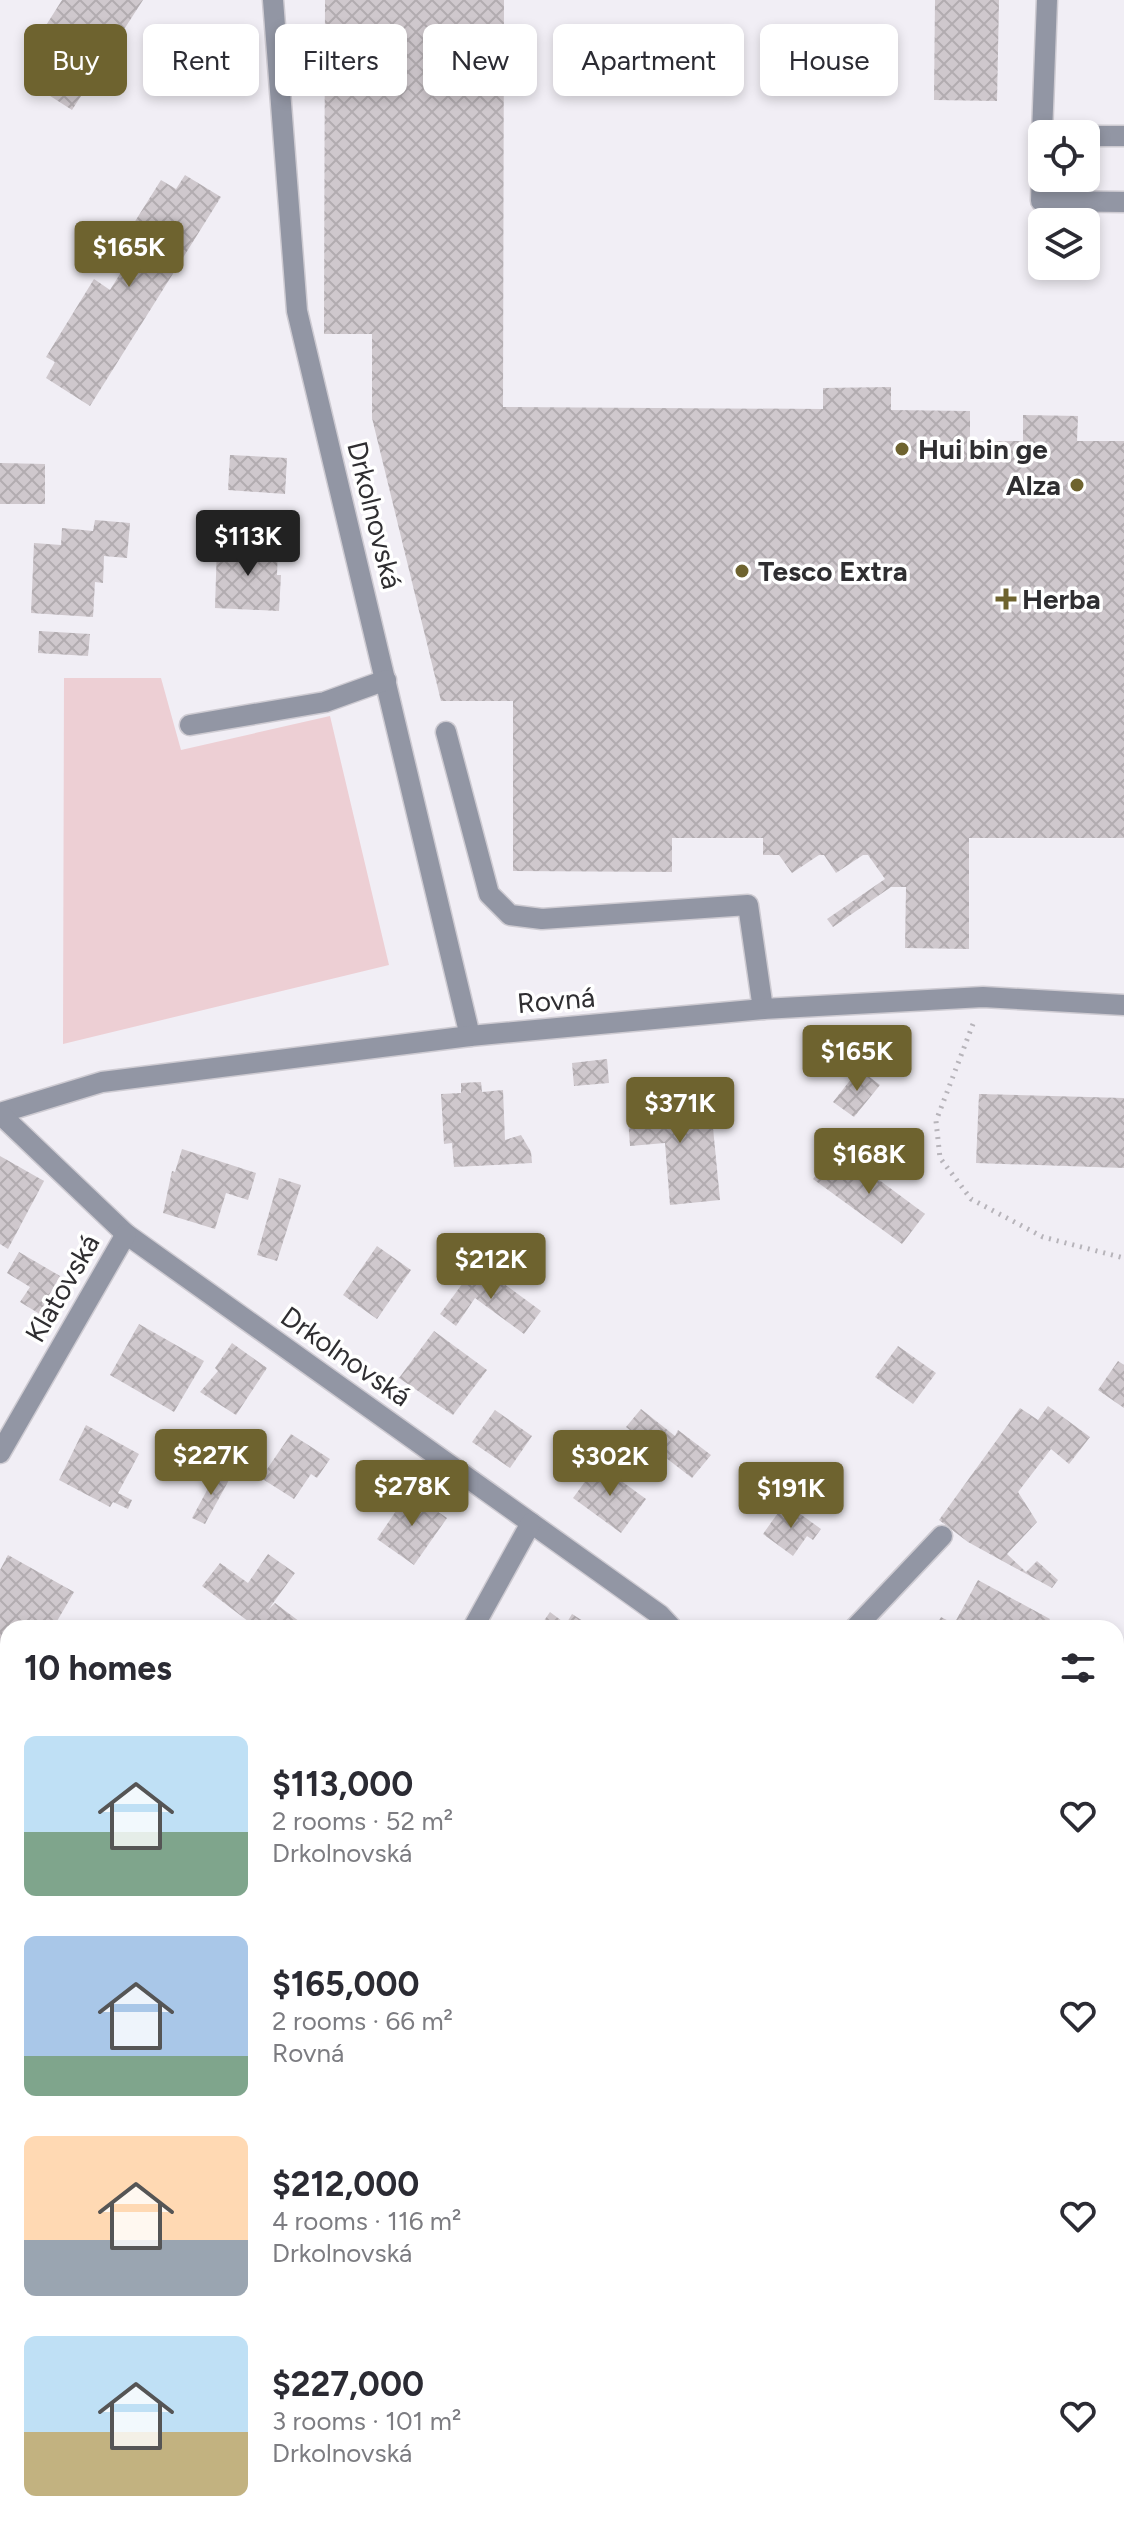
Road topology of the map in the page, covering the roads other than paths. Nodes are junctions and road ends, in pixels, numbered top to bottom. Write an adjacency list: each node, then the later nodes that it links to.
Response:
1 (273, 0): 8 (street, Drkolnovská)
2 (1047, 0): 3 (street)
3 (1043, 120)
4 (1100, 136): 5 (street)
5 (1124, 136)
6 (1041, 192): 7 (street)
7 (1124, 202)
8 (386, 680): 9 (street); 13 (street, Drkolnovská)
9 (190, 725)
10 (446, 732): 12 (street)
11 (1124, 1005): 12 (street, Rovná)
12 (763, 1009): 13 (street, Rovná)
13 (470, 1036): 14 (street, Rovná)
14 (0, 1114): 15 (street, Drkolnovská)
15 (126, 1234): 16 (street, Klatovská); 17 (street, Drkolnovská)
16 (0, 1453)
17 (531, 1523): 19 (street); 20 (street, Drkolnovská)
18 (942, 1536): 21 (street)
19 (477, 1620)
20 (665, 1620)
21 (863, 1620)

